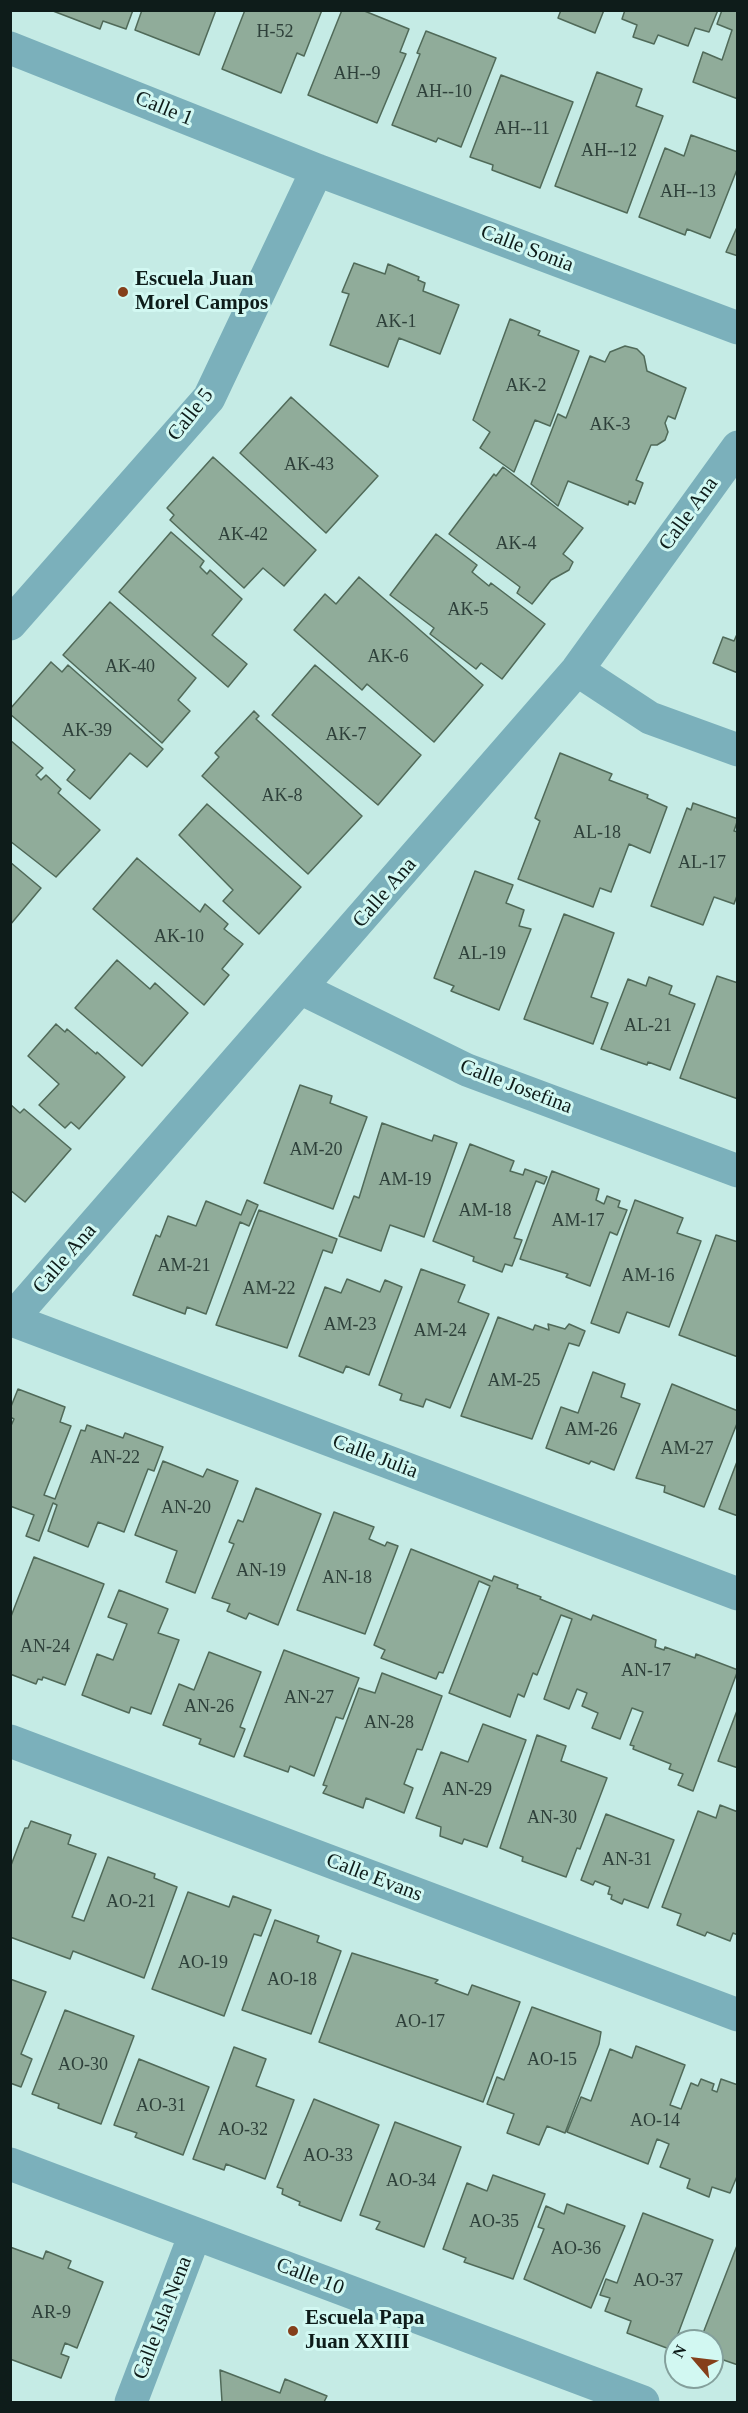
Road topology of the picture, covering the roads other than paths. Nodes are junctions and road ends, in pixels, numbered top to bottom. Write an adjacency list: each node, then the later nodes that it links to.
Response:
1 (10, 48): 2 (street, Calle 1)
2 (317, 170): 3 (street, Calle Sonia); 5 (street, Calle 5)
3 (738, 328)
4 (738, 447): 6 (street, Calle Ana)
5 (10, 624)
6 (577, 670): 7 (street); 8 (street, Calle Ana)
7 (738, 750)
8 (302, 989): 9 (street, Calle Josefina); 10 (street, Calle Ana)
9 (738, 1171)
10 (11, 1320): 11 (street, Calle Julia)
11 (738, 1594)
12 (10, 1741): 13 (street, Calle Evans)
13 (738, 2015)
14 (10, 2164): 15 (street, Calle 10)
15 (195, 2234): 16 (street, Calle Isla Nena); 17 (street, Calle 10)
16 (131, 2403)
17 (643, 2403)

